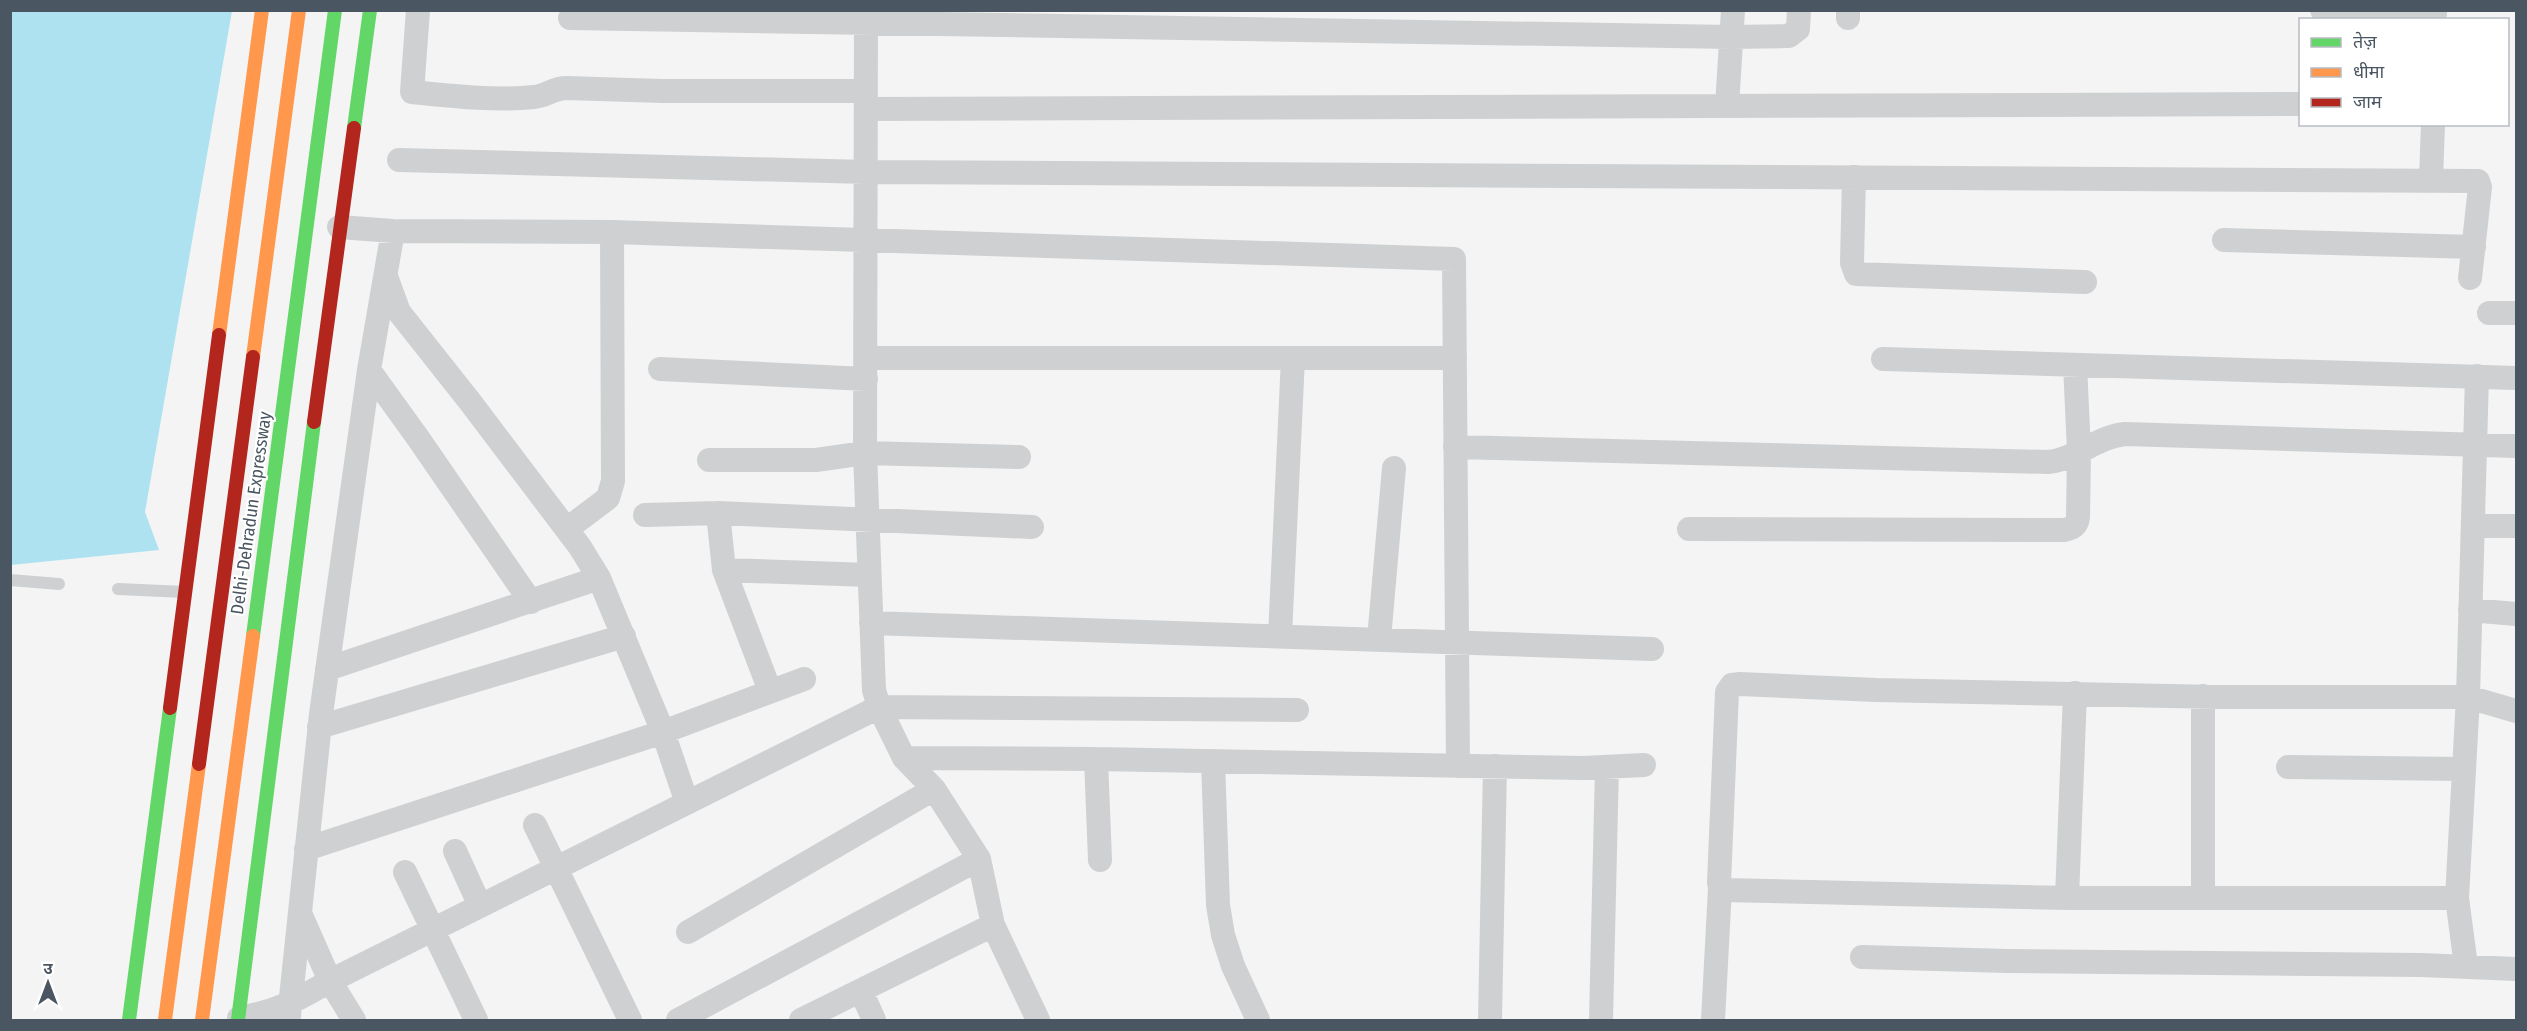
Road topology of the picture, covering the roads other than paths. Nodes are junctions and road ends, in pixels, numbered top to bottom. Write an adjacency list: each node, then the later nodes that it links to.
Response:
1 (262, 10): 65 (main road)
2 (299, 10): 120 (main road, Delhi-Dehradun Expressway)
3 (335, 10): 121 (main road, Delhi-Dehradun Expressway)
4 (370, 10): 23 (main road)
5 (418, 10): 15 (street)
6 (1733, 10): 14 (street)
7 (1799, 10): 14 (street)
8 (2322, 10): 9 (street)
9 (2435, 15)
10 (866, 17): 11 (street); 12 (street); 15 (street)
11 (927, 17): 13 (street)
12 (570, 18)
13 (1018, 18): 14 (street)
14 (1731, 37): 17 (street)
15 (865, 100): 17 (street); 20 (street)
16 (2299, 104): 17 (street)
17 (1726, 106)
18 (2433, 126): 22 (street)
19 (399, 160): 20 (street)
20 (866, 172): 21 (street); 26 (street)
21 (1854, 177): 22 (street); 31 (street)
22 (2431, 180): 28 (street)
23 (349, 228): 24 (street); 118 (main road)
24 (388, 231): 25 (street); 29 (street)
25 (612, 232): 26 (street); 57 (street)
26 (866, 240): 35 (street); 38 (street)
27 (2224, 240): 28 (street)
28 (2474, 247): 30 (street)
29 (387, 278): 40 (street); 57 (street)
30 (2470, 278)
31 (2085, 282)
32 (2489, 313): 33 (street)
33 (2517, 313)
34 (1293, 358): 35 (street); 38 (street); 71 (street)
35 (1455, 358): 45 (street)
36 (1883, 359): 37 (street)
37 (2075, 365): 41 (street); 46 (street)
38 (866, 368): 39 (street); 47 (street)
39 (660, 369)
40 (369, 370): 66 (street); 75 (street)
41 (2477, 376): 42 (street); 43 (street)
42 (2517, 378)
43 (2475, 445): 44 (street); 46 (street); 54 (street)
44 (2517, 446)
45 (1455, 447): 46 (street); 73 (street)
46 (2079, 451): 58 (street)
47 (865, 453): 48 (street); 49 (street); 53 (street)
48 (1019, 457)
49 (709, 460)
50 (1394, 468): 72 (street)
51 (718, 513): 52 (street); 53 (street); 59 (street)
52 (645, 515)
53 (868, 521): 56 (street); 60 (street)
54 (2473, 526): 55 (street); 67 (street)
55 (2517, 526)
56 (1032, 527)
57 (567, 529): 61 (street)
58 (1689, 530)
59 (724, 570): 60 (street); 77 (street)
60 (869, 575): 69 (street)
61 (599, 578): 66 (street); 70 (street)
62 (10, 580): 63 (lane)
63 (59, 584)
64 (118, 589): 65 (lane)
65 (186, 592): 119 (main road)
66 (531, 602): 75 (street)
67 (2470, 610): 68 (street); 80 (street)
68 (2517, 614)
69 (871, 623): 71 (street); 81 (street)
70 (624, 636): 84 (street); 85 (street)
71 (1280, 636): 72 (street)
72 (1380, 639): 73 (street)
73 (1457, 642): 74 (street); 90 (street)
74 (1652, 649)
75 (327, 669): 84 (street)
76 (804, 678): 77 (street)
77 (770, 691): 85 (street)
78 (2075, 693): 79 (street); 104 (street); 105 (street)
79 (2203, 696): 80 (street); 106 (street)
80 (2468, 697): 83 (street); 94 (street)
81 (879, 707): 82 (street); 86 (street); 96 (street)
82 (1297, 710)
83 (2517, 711)
84 (319, 726): 98 (street)
85 (663, 732): 96 (street); 98 (street)
86 (904, 758): 87 (street); 95 (street)
87 (1096, 759): 88 (street); 101 (street)
88 (1213, 761): 90 (street); 129 (street)
89 (1644, 765): 92 (street)
90 (1458, 766): 91 (street)
91 (1495, 766): 92 (street); 130 (street)
92 (1607, 767): 131 (street)
93 (2288, 767): 94 (street)
94 (2464, 769): 107 (street)
95 (934, 789): 100 (street); 112 (street)
96 (687, 803): 102 (street)
97 (535, 825): 102 (street)
98 (306, 849): 109 (street)
99 (455, 851): 108 (street)
100 (979, 860): 110 (street); 125 (street)
101 (1100, 860)
102 (557, 868): 108 (street); 124 (street)
103 (405, 872): 111 (street)
104 (1720, 888): 105 (street); 132 (street)
105 (2067, 898): 106 (street)
106 (2203, 898): 107 (street)
107 (2457, 898): 114 (street)
108 (480, 906): 111 (street)
109 (299, 911): 116 (street); 118 (street)
110 (993, 925): 117 (street); 128 (street)
111 (431, 931): 116 (street); 123 (street)
112 (688, 932)
113 (1862, 957): 114 (street)
114 (2466, 966): 115 (street)
115 (2517, 969)
116 (330, 981): 118 (street); 122 (street)
117 (861, 991): 126 (street); 127 (street)
118 (266, 1014)
119 (129, 1020)
120 (165, 1020)
121 (202, 1020)
122 (354, 1020)
123 (476, 1020)
124 (630, 1020)
125 (678, 1020)
126 (801, 1020)
127 (874, 1020)
128 (1038, 1020)
129 (1258, 1020)
130 (1490, 1020)
131 (1601, 1020)
132 (1713, 1020)

